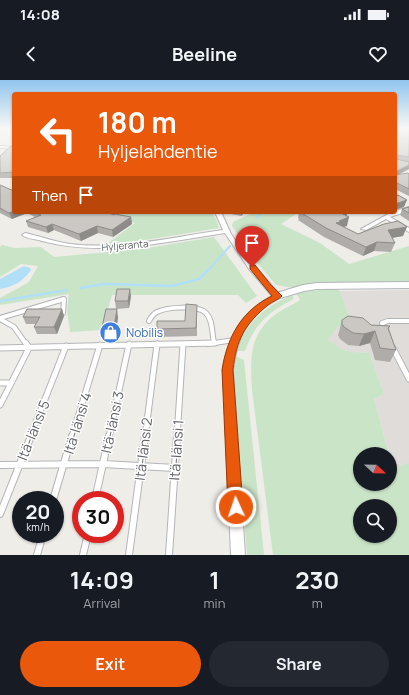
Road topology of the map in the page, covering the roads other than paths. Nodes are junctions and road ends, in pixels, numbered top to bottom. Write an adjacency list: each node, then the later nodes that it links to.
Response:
1 (409, 208): 2 (street)
2 (397, 213)
3 (219, 214): 7 (street)
4 (394, 214): 5 (street)
5 (386, 217): 6 (street); 8 (street)
6 (364, 229)
7 (225, 230): 9 (street, Hyljeranta); 11 (street)
8 (409, 230)
9 (25, 235)
10 (409, 286): 11 (street)
11 (277, 296): 17 (street)
12 (63, 313): 13 (lane)
13 (0, 319): 26 (lane)
14 (149, 321): 19 (lane)
15 (409, 321): 16 (lane)
16 (386, 335)
17 (234, 340): 19 (lane); 46 (street)
18 (390, 342): 27 (lane)
19 (214, 343): 22 (lane)
20 (129, 344): 21 (lane); 23 (lane); 31 (lane, Itä-länsi 3)
21 (157, 344): 22 (lane); 35 (lane, Itä-länsi 2)
22 (182, 344): 36 (lane, Itä-länsi 1)
23 (100, 345): 24 (lane); 34 (lane, Itä-länsi 4)
24 (66, 346): 26 (lane); 33 (lane, Itä-länsi 5)
25 (0, 348): 26 (lane)
26 (28, 348): 29 (lane)
27 (409, 378)
28 (0, 383): 29 (lane)
29 (12, 383): 30 (lane)
30 (0, 405)
31 (103, 464): 34 (lane); 35 (lane); 38 (lane, Itä-länsi 3)
32 (0, 465): 33 (lane)
33 (19, 465): 34 (lane); 39 (lane, Itä-länsi 5)
34 (64, 465): 37 (lane, Itä-länsi 4)
35 (142, 465): 36 (lane); 44 (lane, Itä-länsi 2)
36 (175, 468): 45 (lane, Itä-länsi 1)
37 (56, 491)
38 (97, 491)
39 (0, 514)
40 (40, 543): 42 (lane)
41 (86, 543): 43 (lane)
42 (37, 555)
43 (83, 555)
44 (129, 555)
45 (169, 555)
46 (238, 555)

